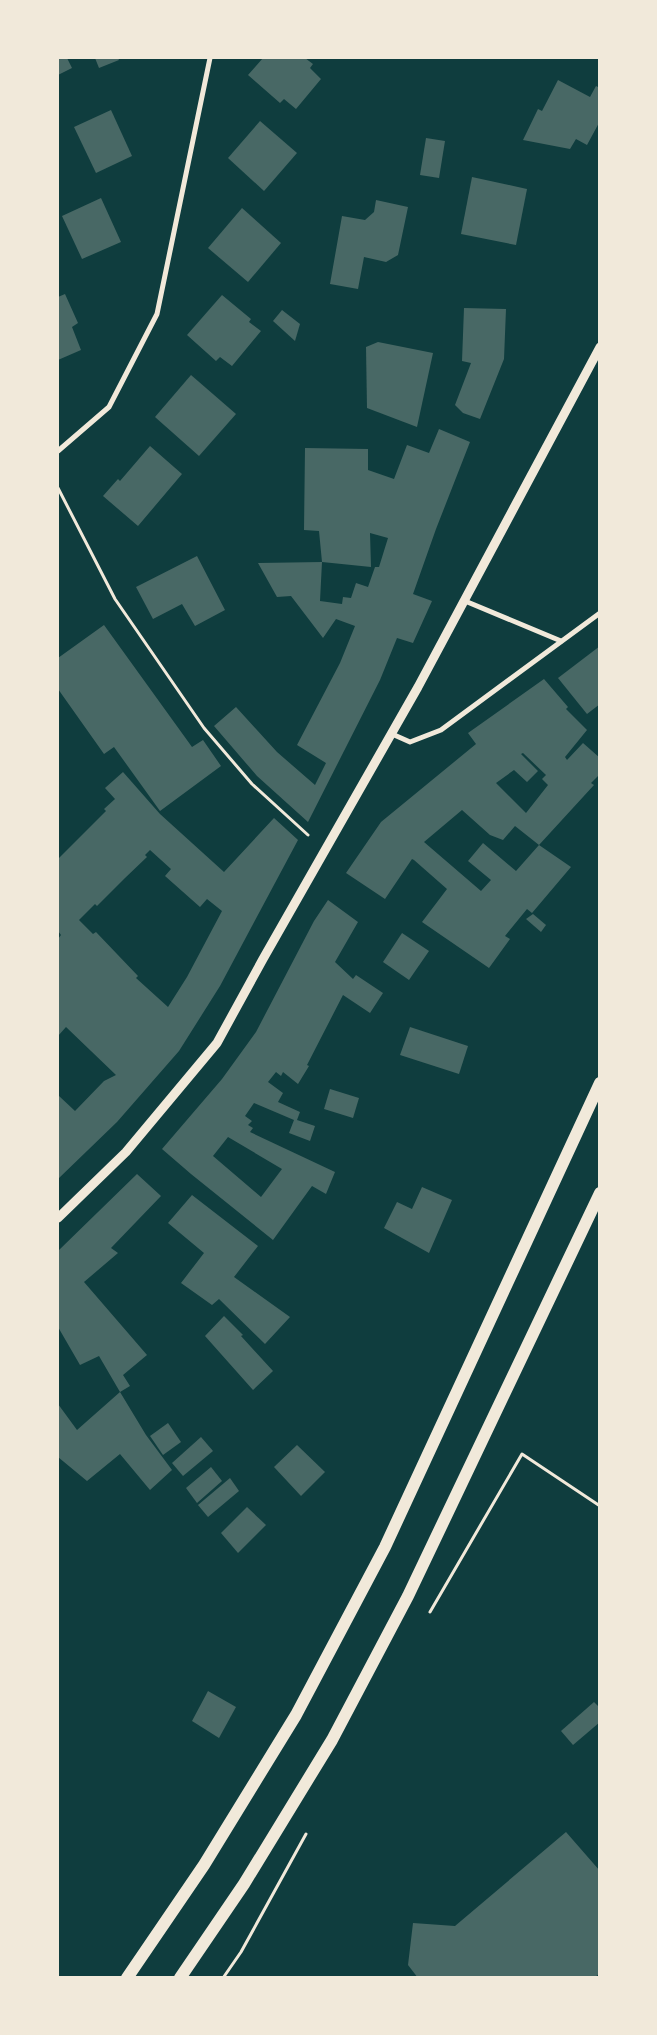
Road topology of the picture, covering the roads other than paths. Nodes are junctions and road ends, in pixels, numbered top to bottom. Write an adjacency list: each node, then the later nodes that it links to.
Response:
1 (210, 58): 3 (street)
2 (600, 347): 4 (street)
3 (58, 451)
4 (465, 601): 6 (street); 7 (street)
5 (600, 613): 6 (street)
6 (561, 641): 7 (street)
7 (392, 734): 10 (street)
8 (600, 1083): 11 (main road)
9 (600, 1193): 12 (main road)
10 (58, 1218)
11 (127, 1978)
12 (180, 1978)

